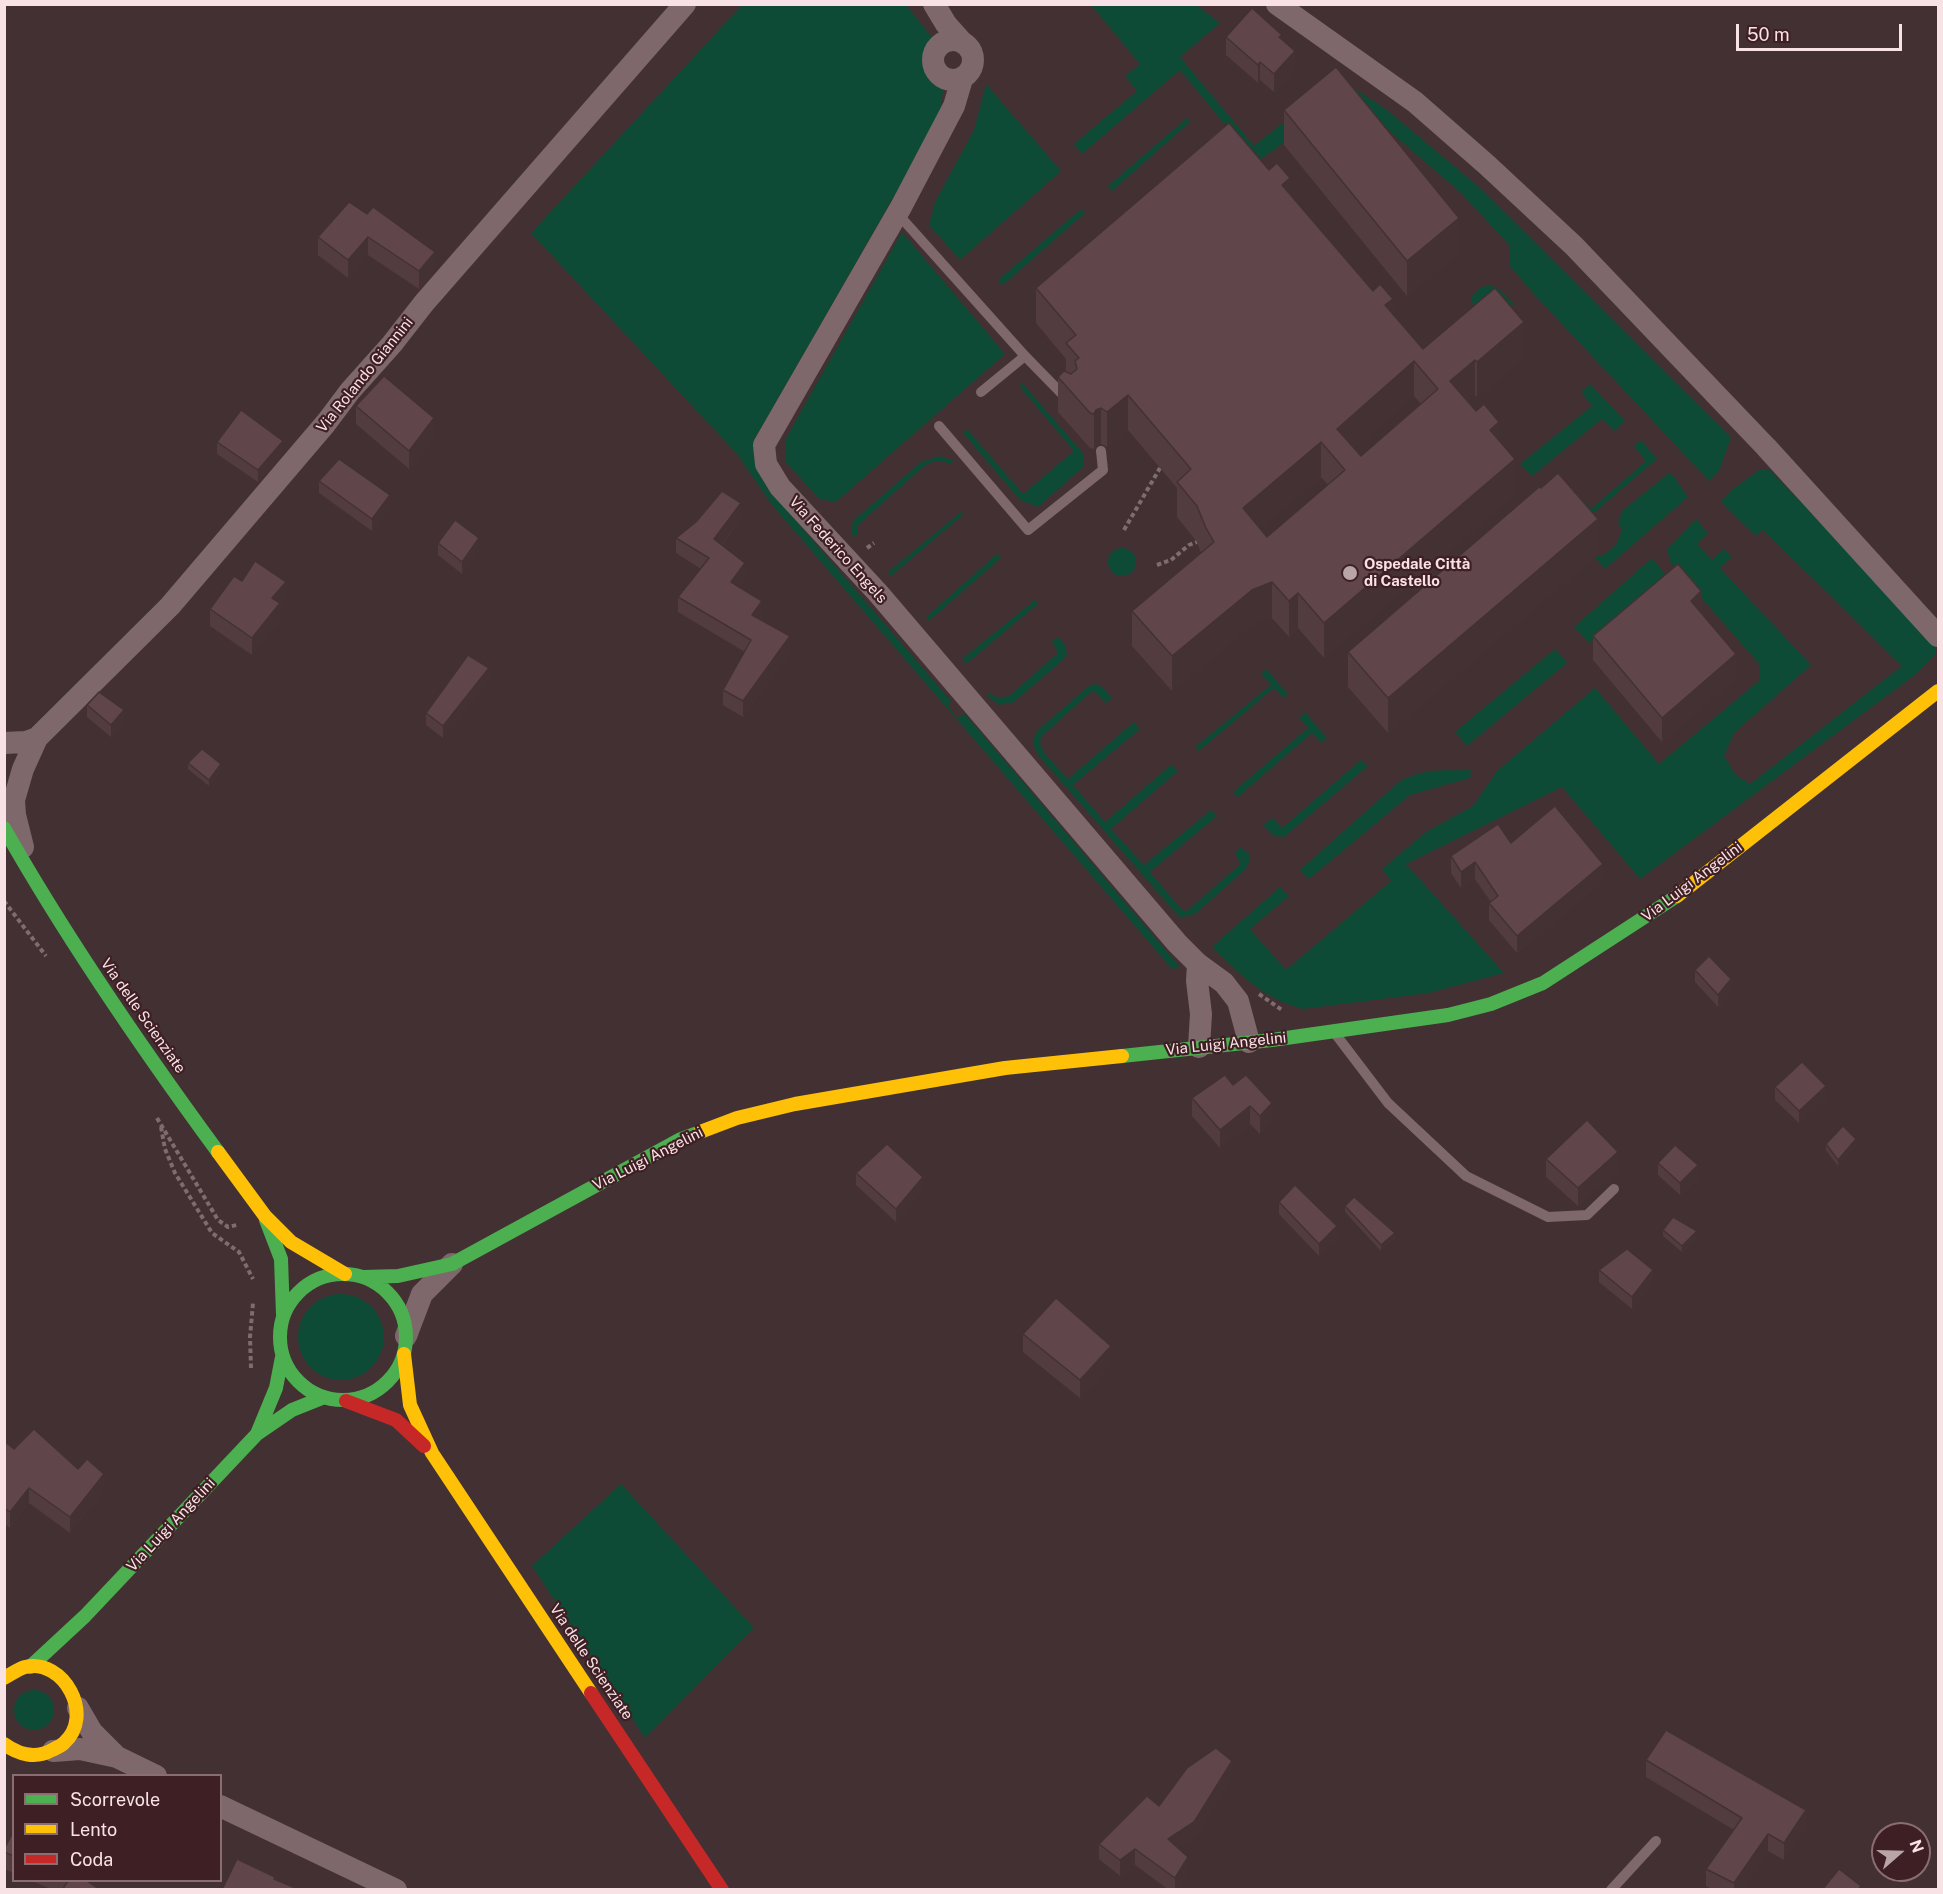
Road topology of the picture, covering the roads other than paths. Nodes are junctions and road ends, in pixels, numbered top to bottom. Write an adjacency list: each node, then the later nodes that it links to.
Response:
1 (684, 4): 15 (street, Via Rolando Giannini)
2 (928, 4): 5 (street)
3 (934, 4): 5 (street)
4 (1277, 4): 13 (street)
5 (953, 43): 6 (street); 6 (street)
6 (952, 78): 7 (street, Via Federico Engels)
7 (897, 213): 8 (lane); 19 (street, Via Federico Engels)
8 (1024, 356): 9 (lane); 10 (lane)
9 (981, 392)
10 (1070, 402)
11 (939, 426): 12 (lane)
12 (1101, 451)
13 (1938, 636)
14 (1938, 691): 20 (main road, Via Luigi Angelini)
15 (37, 738): 16 (street); 18 (street, Via Rolando Giannini)
16 (4, 743)
17 (4, 828): 18 (main road, Via delle Scienziate)
18 (45, 900): 24 (main road, Via delle Scienziate)
19 (1198, 964): 21 (street, Via Federico Engels); 22 (street)
20 (1334, 1031): 21 (main road, Via Luigi Angelini); 23 (lane)
21 (1250, 1042): 22 (main road, Via Luigi Angelini)
22 (1199, 1047): 25 (main road, Via Luigi Angelini)
23 (1614, 1190)
24 (265, 1216): 26 (main road, Via delle Scienziate); 28 (main road, Via delle Scienziate)
25 (452, 1264): 27 (main road, Via Luigi Angelini); 29 (street, Via Luigi Angelini)
26 (345, 1274): 27 (main road); 28 (main road)
27 (363, 1277): 29 (main road)
28 (283, 1315): 30 (main road)
29 (405, 1345): 32 (main road); 34 (main road, Via delle Scienziate)
30 (282, 1357): 31 (main road); 33 (main road, Via Luigi Angelini)
31 (322, 1398): 32 (main road); 33 (main road, Via Luigi Angelini)
32 (346, 1401): 34 (main road, Via delle Scienziate)
33 (257, 1434): 35 (main road, Via Luigi Angelini)
34 (432, 1453): 47 (main road, Via delle Scienziate)
35 (85, 1616): 36 (main road, Via Luigi Angelini); 37 (main road, Via Luigi Angelini)
36 (76, 1644)
37 (30, 1667): 38 (main road); 39 (main road)
38 (6, 1675)
39 (78, 1708): 41 (main road); 42 (street)
40 (6, 1747): 41 (main road)
41 (53, 1751): 42 (street)
42 (117, 1757): 43 (street)
43 (152, 1774)
44 (222, 1807): 46 (street)
45 (1656, 1841): 48 (lane)
46 (396, 1890)
47 (722, 1890)
48 (1611, 1890)

